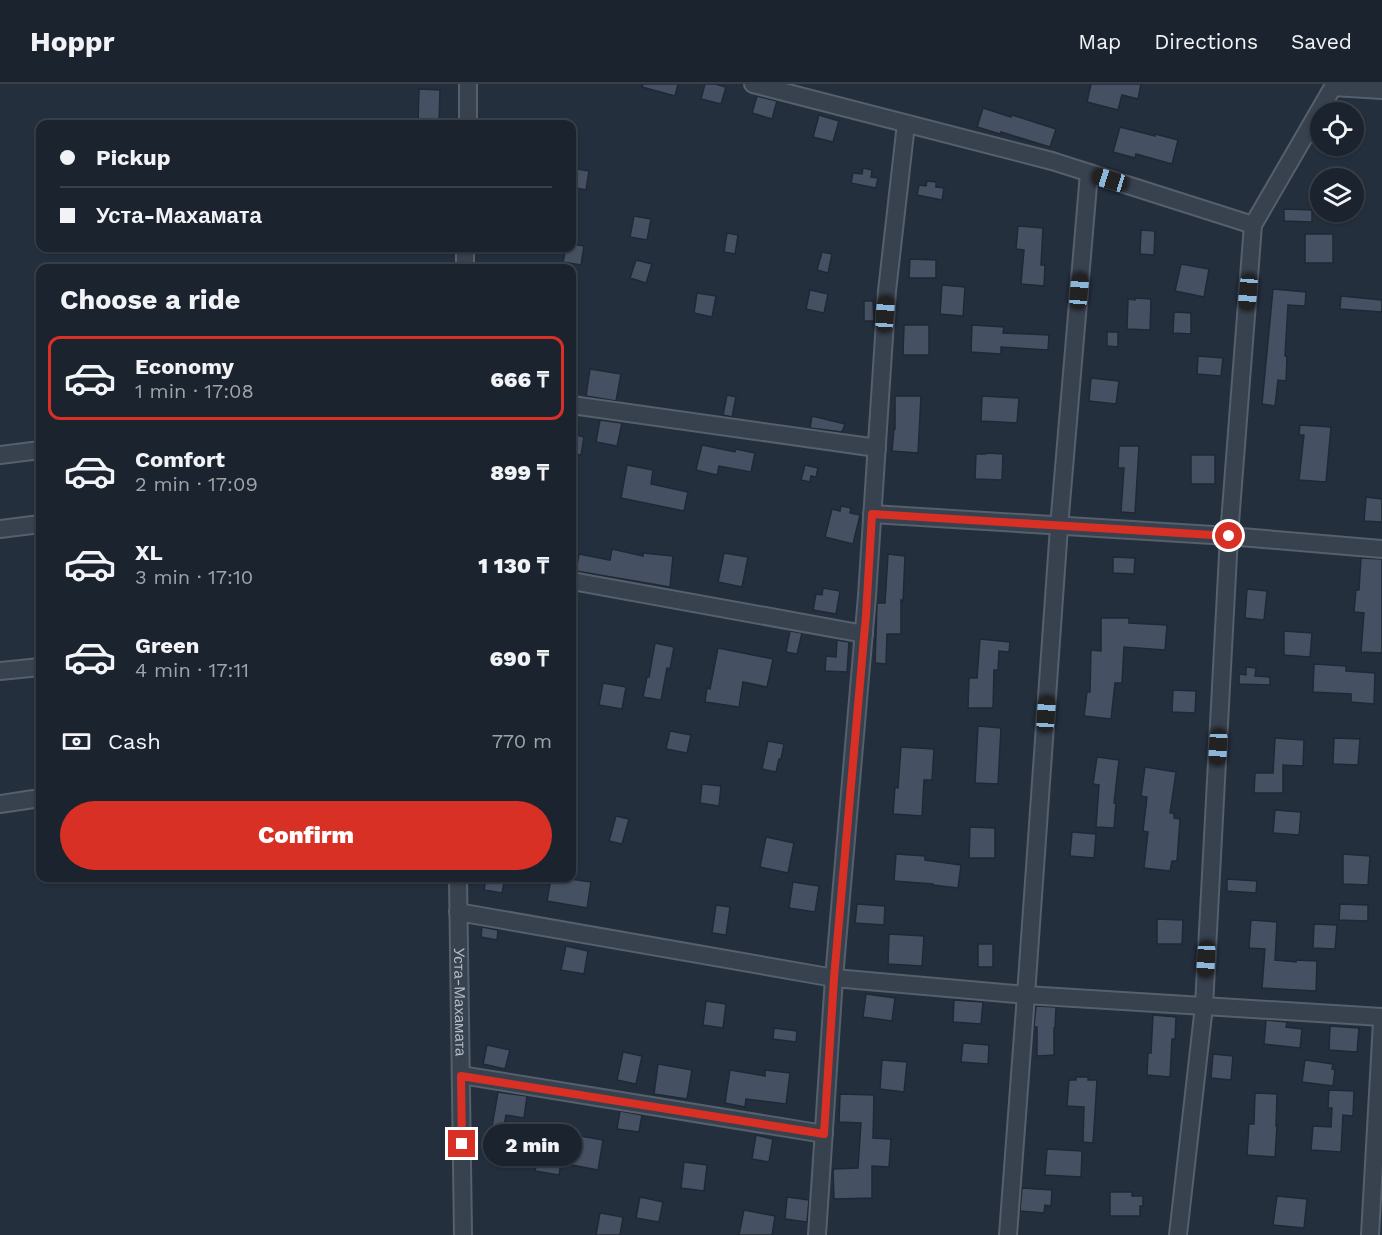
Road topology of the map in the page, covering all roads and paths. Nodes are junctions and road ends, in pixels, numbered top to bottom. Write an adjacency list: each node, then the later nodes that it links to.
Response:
1 (468, 84): 5 (street)
2 (753, 84): 6 (street)
3 (1332, 86): 4 (street); 8 (street)
4 (1382, 90)
5 (468, 120)
6 (906, 124): 7 (street); 10 (street)
7 (1089, 173): 8 (street); 15 (street)
8 (1253, 225): 17 (street)
9 (576, 406): 10 (street)
10 (877, 448): 13 (street)
11 (36, 450): 12 (street)
12 (0, 455)
13 (872, 514): 15 (street); 20 (street)
14 (36, 524): 16 (street)
15 (1059, 527): 17 (street); 28 (street)
16 (0, 529)
17 (1229, 536): 18 (street); 29 (street)
18 (1382, 549)
19 (576, 581): 20 (street)
20 (864, 634): 27 (street)
21 (36, 667): 22 (street)
22 (0, 671)
23 (36, 799): 24 (street)
24 (0, 804)
25 (458, 882): 26 (street, Уста-Махамата)
26 (458, 912): 27 (street); 32 (street, Уста-Махамата)
27 (834, 978): 28 (street); 33 (street)
28 (1026, 995): 29 (street); 36 (street)
29 (1204, 1006): 30 (street); 37 (street)
30 (1382, 1017)
31 (1382, 1022): 38 (street)
32 (461, 1076): 33 (street); 34 (street, Уста-Махамата)
33 (824, 1134): 35 (street)
34 (463, 1235)
35 (817, 1235)
36 (1008, 1235)
37 (1178, 1235)
38 (1370, 1235)

